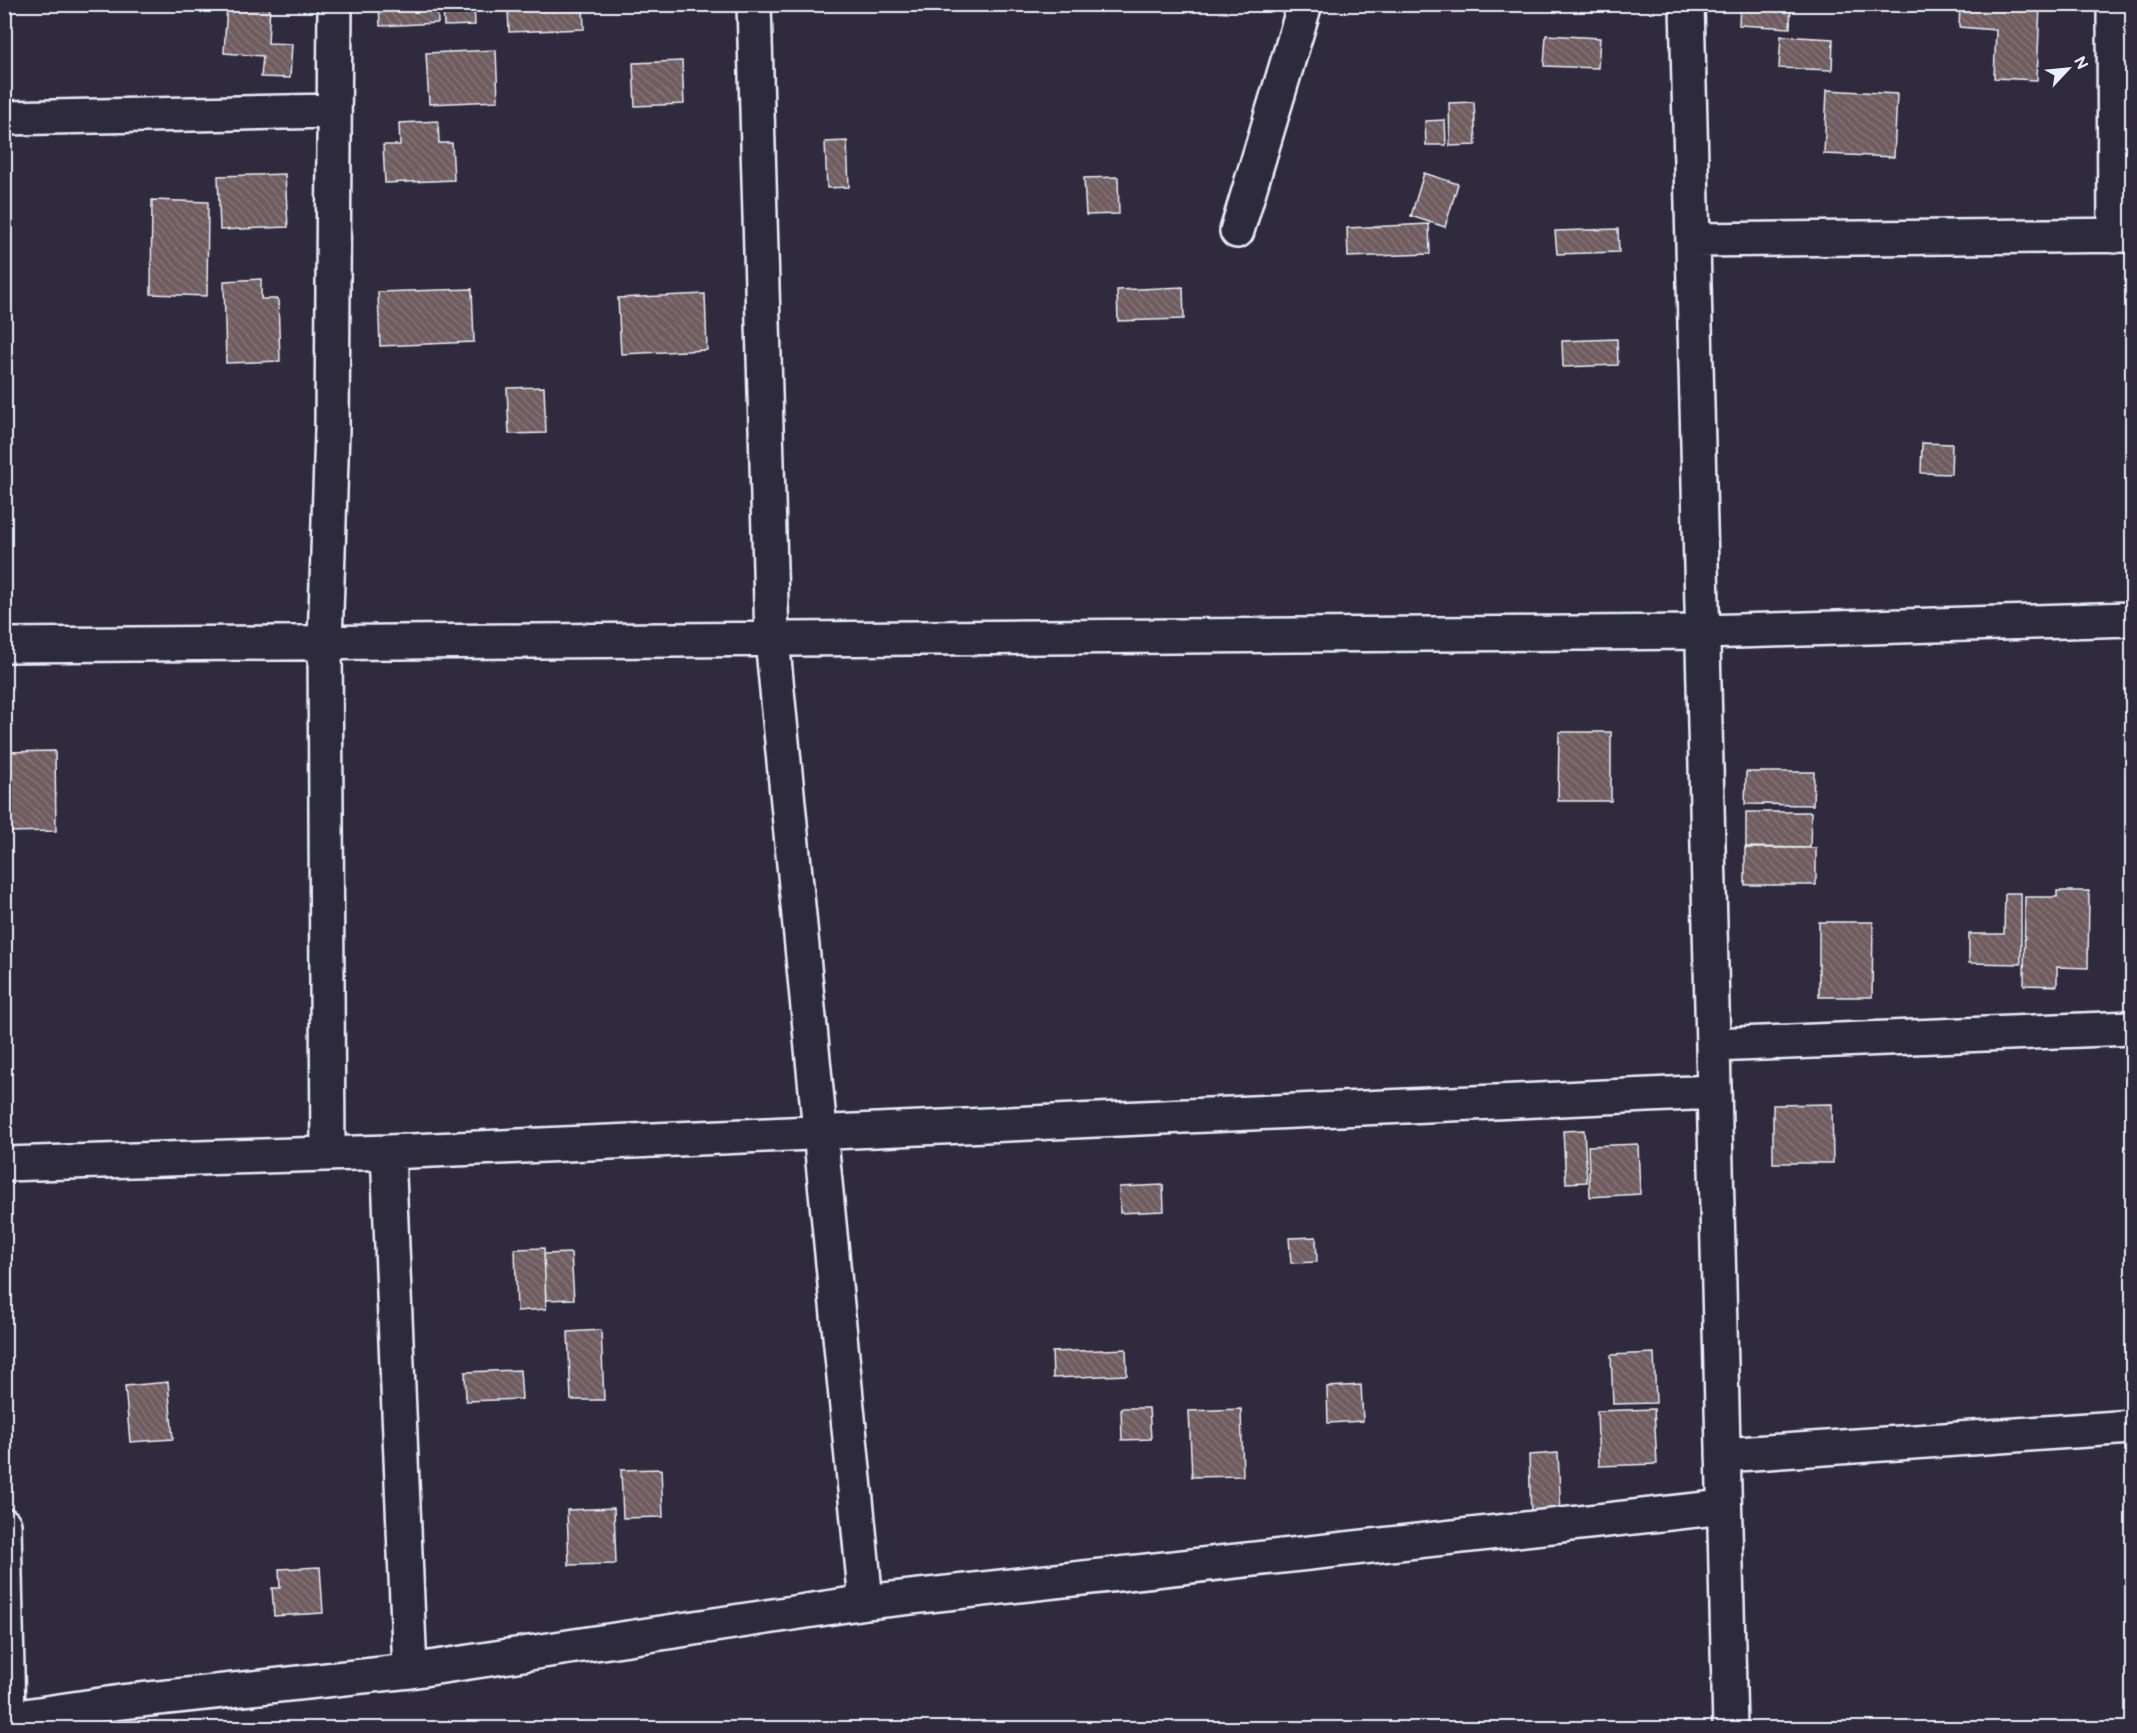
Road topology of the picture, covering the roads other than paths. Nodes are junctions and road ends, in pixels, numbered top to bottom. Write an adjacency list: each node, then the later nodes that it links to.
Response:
1 (335, 4): 6 (street)
2 (754, 4): 13 (street)
3 (1305, 4): 8 (street)
4 (1687, 4): 10 (street)
5 (2114, 4): 9 (street)
6 (334, 111): 7 (street); 14 (street)
7 (4, 118)
8 (1236, 231)
9 (2124, 236): 10 (street)
10 (1693, 240): 12 (street)
11 (2133, 619): 12 (street)
12 (1702, 632): 13 (street); 17 (street)
13 (772, 639): 14 (street); 19 (street)
14 (325, 643): 15 (street); 21 (street)
15 (4, 645)
16 (2133, 1028): 17 (street)
17 (1713, 1045): 18 (street)
18 (1714, 1092): 19 (street); 24 (street)
19 (820, 1132): 20 (street); 27 (street)
20 (388, 1152): 21 (street); 28 (street)
21 (328, 1154): 22 (street)
22 (4, 1164)
23 (2133, 1427): 24 (street)
24 (1723, 1455): 25 (street)
25 (1724, 1507): 27 (street); 31 (street)
26 (4, 1525): 30 (street)
27 (866, 1602): 28 (street)
28 (410, 1671): 29 (street)
29 (105, 1717): 30 (street)
30 (6, 1719)
31 (1730, 1728)

